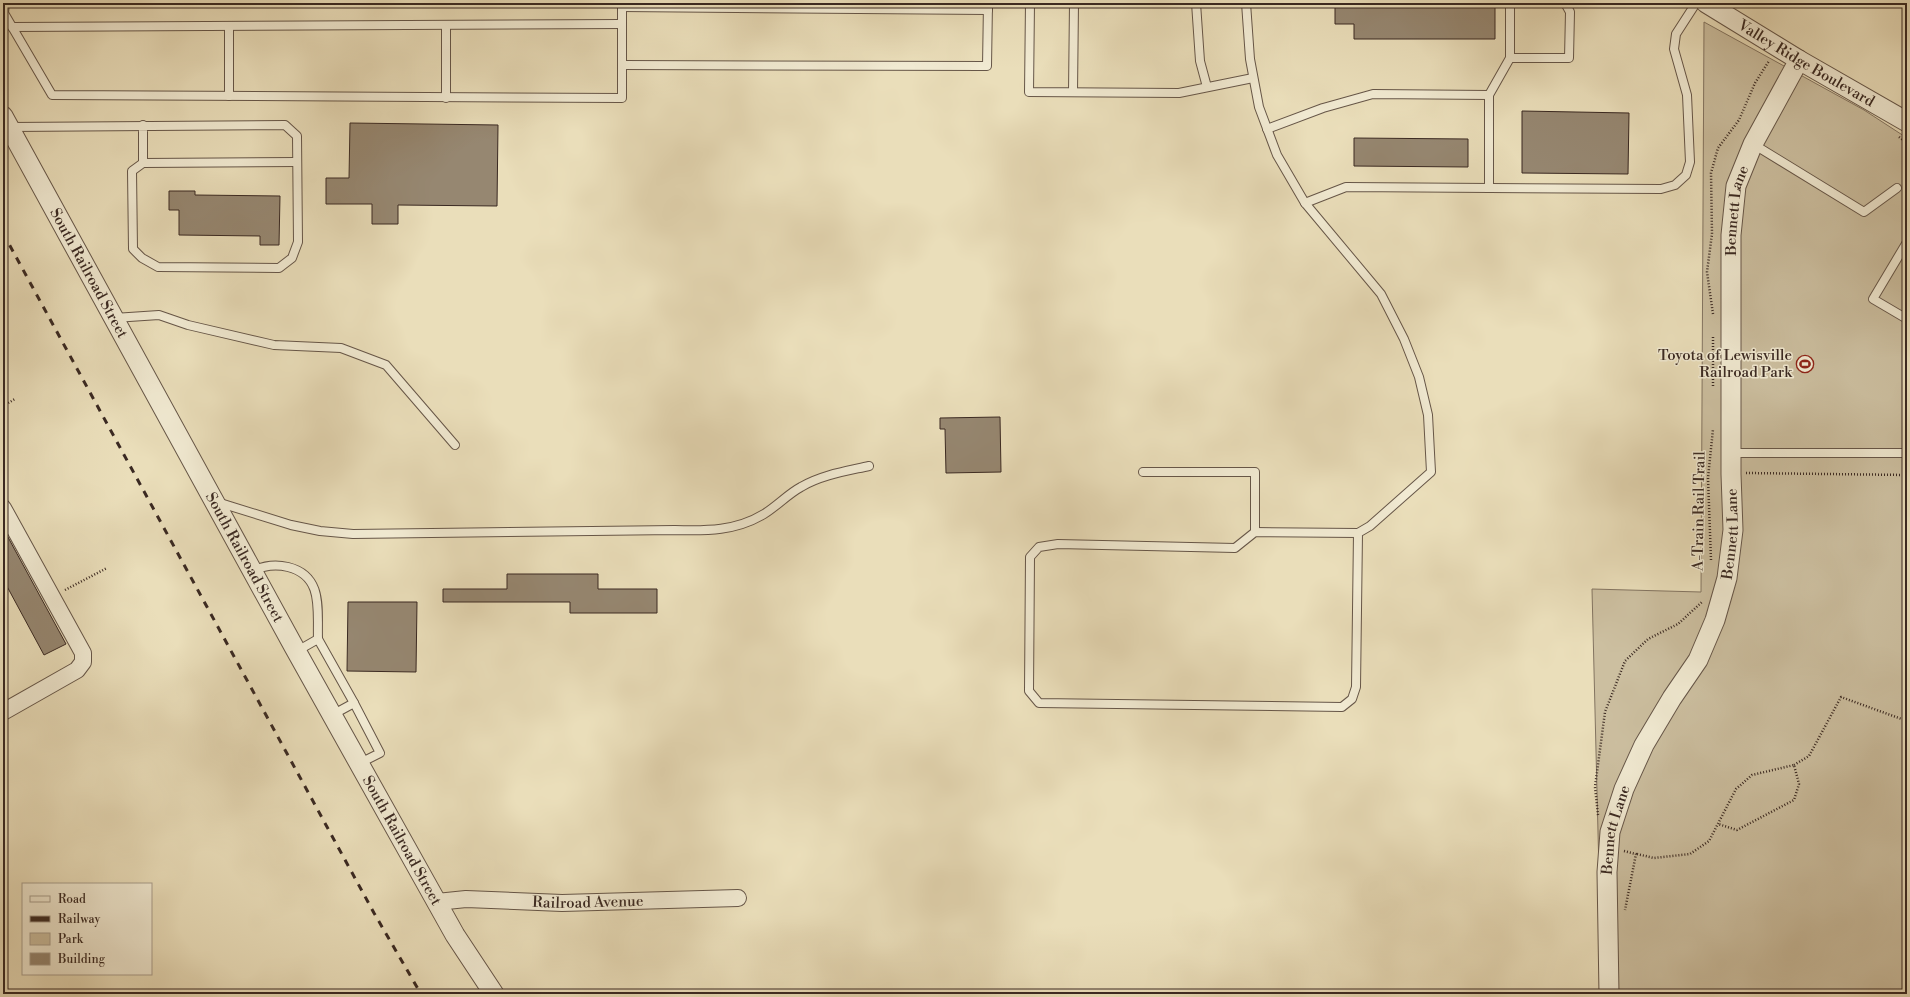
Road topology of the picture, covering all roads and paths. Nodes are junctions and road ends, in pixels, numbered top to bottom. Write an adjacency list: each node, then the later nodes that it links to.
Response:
1 (5, 3): 15 (lane)
2 (1030, 3): 22 (lane)
3 (1074, 3): 22 (lane)
4 (1196, 3): 21 (lane)
5 (1246, 3): 20 (lane)
6 (1510, 3): 17 (lane)
7 (1564, 3): 17 (lane)
8 (1696, 3): 33 (lane)
9 (1706, 3): 18 (street, Valley Ridge Boulevard)
10 (622, 5): 11 (lane); 12 (lane)
11 (988, 7): 19 (lane)
12 (622, 24): 13 (lane); 19 (lane)
13 (446, 25): 14 (lane); 25 (lane)
14 (229, 26): 15 (lane); 24 (lane)
15 (12, 27): 24 (lane)
16 (1763, 57): 38 (path)
17 (1510, 58): 23 (lane)
18 (1799, 60): 27 (street, Valley Ridge Boulevard); 30 (street, Bennett Lane)
19 (622, 65): 25 (lane)
20 (1253, 78): 21 (lane); 29 (lane)
21 (1207, 87): 22 (lane)
22 (1073, 92)
23 (1489, 95): 29 (lane); 33 (lane)
24 (229, 96): 25 (lane)
25 (446, 98)
26 (6, 122): 28 (lane); 37 (street, South Railroad Street)
27 (1907, 122)
28 (143, 125): 31 (lane); 32 (lane)
29 (1267, 129): 35 (lane)
30 (1753, 144): 34 (lane); 46 (street, Bennett Lane)
31 (297, 162): 32 (lane); 32 (lane)
32 (143, 163)
33 (1489, 188): 35 (lane)
34 (1897, 188)
35 (1305, 203): 56 (lane)
36 (1907, 242): 39 (lane)
37 (114, 318): 45 (lane); 53 (street, South Railroad Street)
38 (1713, 320)
39 (1907, 320)
40 (1713, 335): 41 (path)
41 (1713, 394)
42 (15, 399): 43 (path)
43 (3, 406)
44 (1713, 424): 52 (path, A-Train Rail Trail)
45 (455, 445)
46 (1731, 452): 47 (lane); 50 (street, Bennett Lane)
47 (1907, 453)
48 (869, 466): 53 (lane)
49 (1143, 472): 55 (lane)
50 (1731, 474): 51 (path); 52 (path); 74 (street, Bennett Lane)
51 (1907, 475)
52 (1708, 478): 57 (path, A-Train Rail Trail)
53 (214, 501): 59 (street, South Railroad Street)
54 (3, 508): 61 (street)
55 (1255, 532): 56 (lane); 56 (lane)
56 (1358, 534)
57 (1712, 566)
58 (107, 568): 61 (path)
59 (253, 571): 62 (lane); 63 (street, South Railroad Street)
60 (1705, 595): 72 (path)
61 (52, 597): 65 (street)
62 (318, 639): 63 (lane); 64 (lane)
63 (296, 651): 66 (street, South Railroad Street)
64 (354, 703): 66 (lane); 70 (lane)
65 (3, 712)
66 (332, 715): 70 (street, South Railroad Street)
67 (1907, 721): 71 (path)
68 (1907, 735): 69 (path)
69 (1907, 759)
70 (360, 763): 77 (street, South Railroad Street)
71 (1794, 765): 73 (path); 73 (path)
72 (1598, 817)
73 (1718, 824): 75 (path)
74 (1609, 840): 75 (path); 80 (street, Bennett Lane)
75 (1636, 854): 78 (path)
76 (738, 898): 77 (street, Railroad Avenue)
77 (437, 902): 79 (street, South Railroad Street)
78 (1625, 916)
79 (494, 994)
80 (1609, 994)

